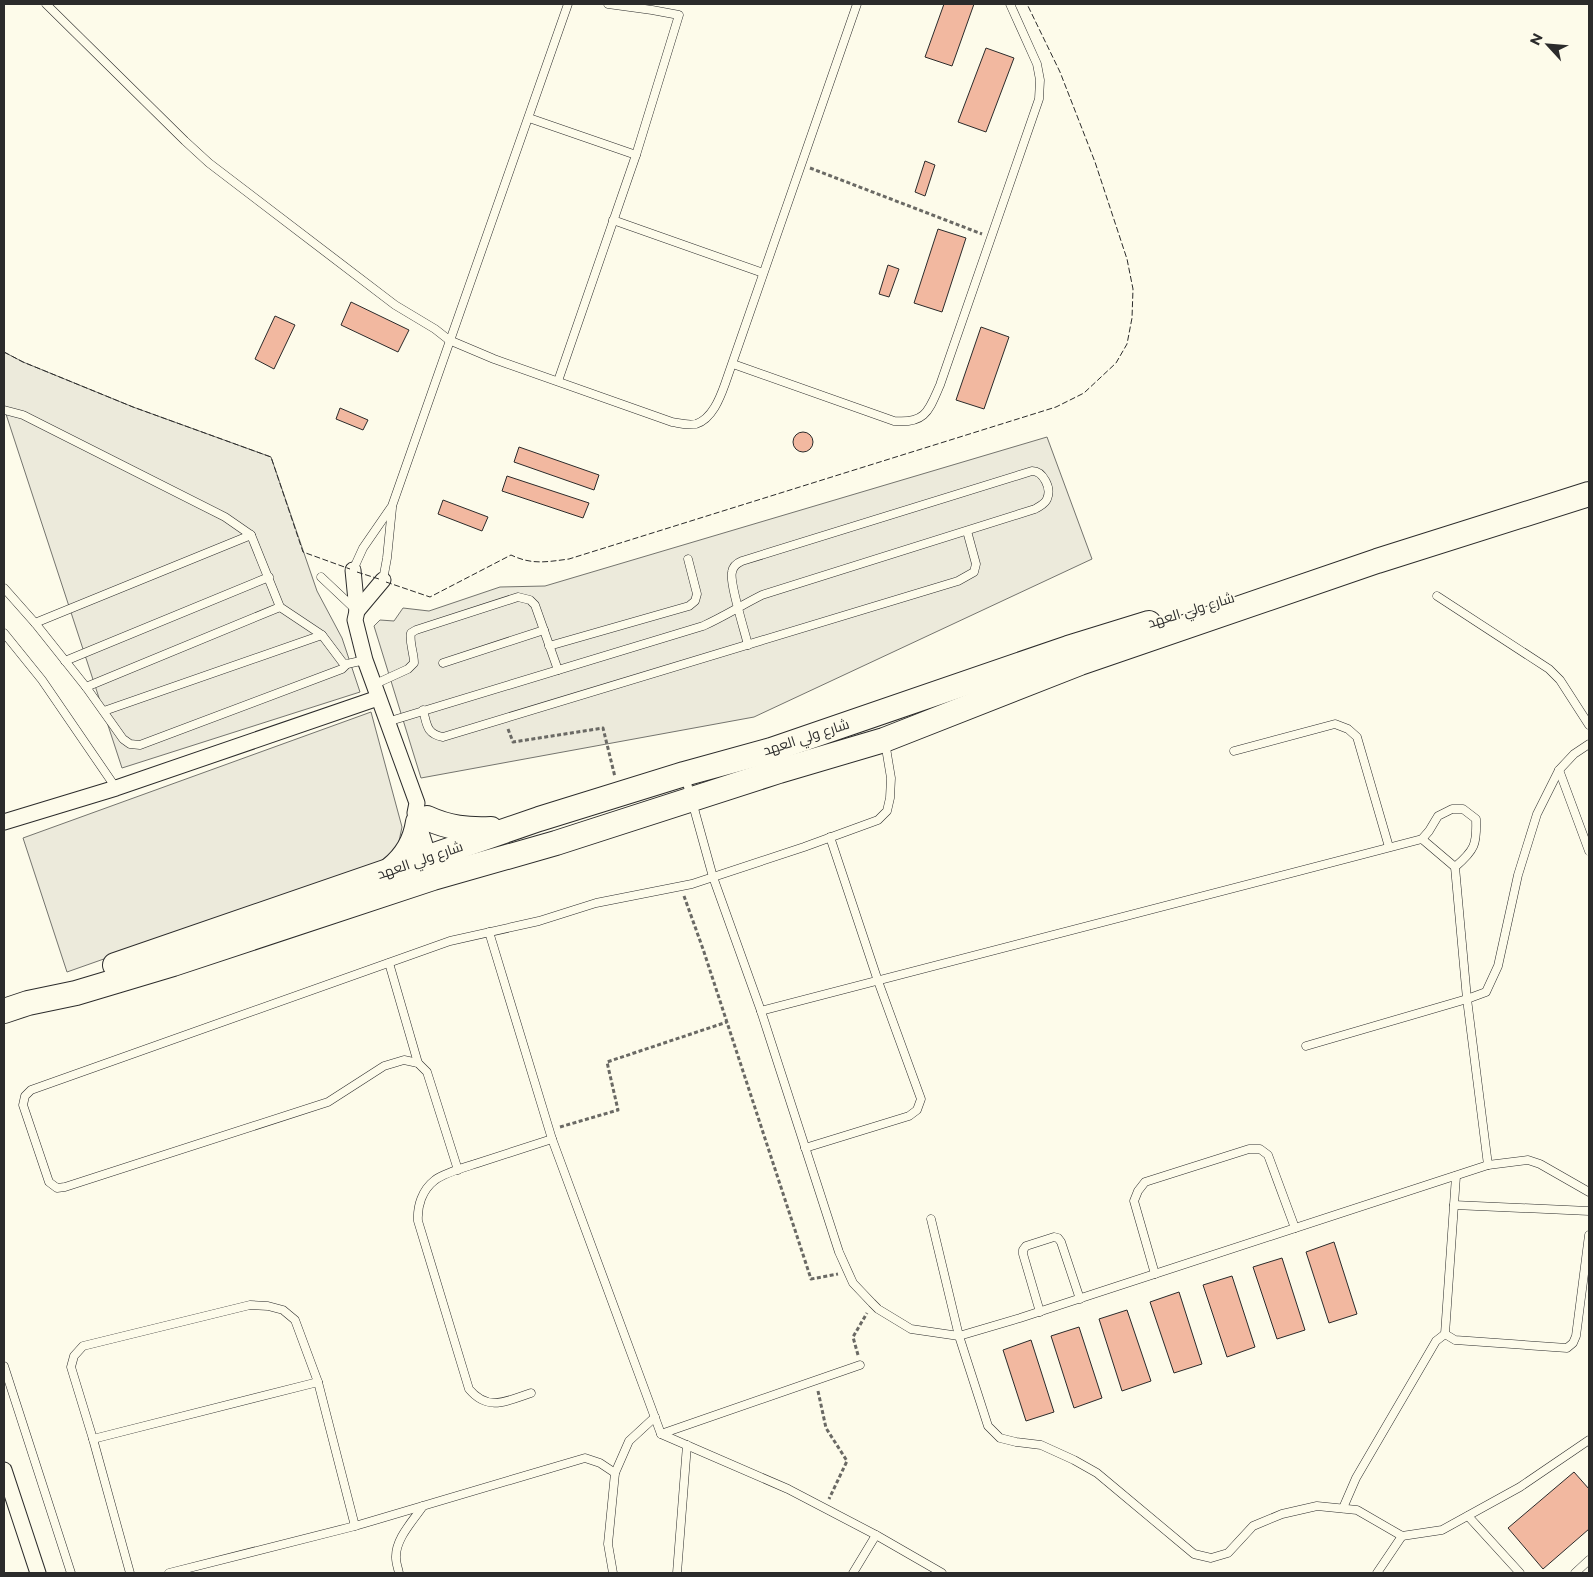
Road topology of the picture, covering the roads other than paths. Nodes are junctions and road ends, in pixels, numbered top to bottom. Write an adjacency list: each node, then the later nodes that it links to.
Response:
1 (46, 4): 11 (lane)
2 (568, 4): 7 (lane)
3 (608, 4): 6 (lane)
4 (857, 4): 10 (lane)
5 (1010, 4): 12 (lane)
6 (652, 7): 8 (lane)
7 (529, 118): 8 (lane); 11 (lane)
8 (636, 155): 9 (lane)
9 (614, 220): 10 (lane); 13 (lane)
10 (763, 273): 12 (lane)
11 (449, 340): 13 (lane); 17 (lane)
12 (732, 364): 13 (lane)
13 (558, 381)
14 (4, 410): 19 (lane)
15 (1589, 484): 51 (main road, شارع ولي العهد)
16 (1589, 494): 47 (main road, شارع ولي العهد)
17 (392, 506): 21 (lane); 24 (lane)
18 (967, 531): 28 (lane); 28 (lane); 34 (lane)
19 (252, 535): 22 (lane); 30 (lane)
20 (688, 560): 35 (lane)
21 (353, 570): 29 (street)
22 (269, 577): 27 (lane); 37 (lane)
23 (321, 578): 29 (lane)
24 (382, 580): 29 (street)
25 (4, 588): 30 (lane)
26 (1437, 596): 46 (lane)
27 (280, 607): 33 (lane); 41 (lane)
28 (739, 607): 34 (lane); 40 (lane)
29 (357, 611): 36 (street)
30 (35, 623): 37 (lane)
31 (544, 630): 35 (lane); 38 (lane); 42 (lane)
32 (4, 634): 52 (lane)
33 (322, 635): 39 (lane); 44 (lane)
34 (748, 645): 43 (lane)
35 (549, 646): 40 (lane)
36 (365, 660): 39 (lane); 42 (street)
37 (65, 661): 41 (lane)
38 (443, 663)
39 (347, 664): 44 (lane)
40 (558, 670): 43 (lane)
41 (86, 687): 44 (lane)
42 (376, 691): 45 (street); 52 (street)
43 (423, 710): 45 (lane)
44 (104, 711)
45 (387, 722): 54 (street)
46 (1589, 726)
47 (884, 740): 53 (main road, شارع ولي العهد); 57 (lane)
48 (1589, 744): 50 (lane)
49 (1234, 750): 59 (lane)
50 (1559, 770): 60 (lane); 68 (lane)
51 (684, 774): 53 (lane); 56 (main road, شارع ولي العهد)
52 (116, 788): 55 (street)
53 (692, 798): 61 (main road, شارع ولي العهد); 64 (lane)
54 (421, 814): 56 (main road); 61 (street); 63 (main road)
55 (4, 822)
56 (515, 827): 61 (main road, شارع ولي العهد)
57 (830, 837): 64 (lane); 67 (lane)
58 (1422, 839): 59 (lane); 62 (lane); 62 (lane)
59 (1389, 847): 67 (lane)
60 (1589, 851)
61 (436, 867): 63 (main road, شارع ولي العهد); 69 (main road, شارع ولي العهد)
62 (1455, 867): 68 (lane)
63 (388, 871): 69 (main road, شارع ولي العهد)
64 (713, 877): 65 (lane); 71 (lane)
65 (489, 932): 66 (lane); 74 (lane)
66 (389, 963): 73 (lane); 73 (lane)
67 (878, 981): 71 (lane); 75 (lane)
68 (1467, 1000): 72 (lane); 76 (lane)
69 (28, 1003): 70 (main road, شارع ولي العهد)
70 (4, 1011)
71 (761, 1011): 75 (lane)
72 (1306, 1046)
73 (418, 1063): 77 (lane)
74 (552, 1139): 77 (lane); 94 (lane)
75 (805, 1148): 89 (lane)
76 (1488, 1166): 78 (lane); 79 (lane)
77 (458, 1170): 93 (lane)
78 (1456, 1176): 80 (lane); 83 (lane)
79 (1589, 1192)
80 (1454, 1205): 81 (lane); 88 (lane)
81 (1589, 1211)
82 (931, 1219): 89 (lane)
83 (1295, 1228): 85 (lane); 85 (lane)
84 (1589, 1235): 88 (lane)
85 (1155, 1274): 86 (lane)
86 (1080, 1299): 87 (lane); 87 (lane)
87 (1040, 1312): 89 (lane)
88 (1445, 1334): 102 (lane)
89 (959, 1336): 102 (lane)
90 (860, 1365): 95 (lane)
91 (4, 1366): 109 (lane)
92 (318, 1382): 96 (lane); 96 (lane); 104 (lane)
93 (531, 1393)
94 (655, 1416): 95 (lane); 100 (lane)
95 (662, 1434): 98 (lane)
96 (93, 1439): 110 (lane)
97 (1589, 1440): 103 (lane)
98 (687, 1445): 105 (lane); 114 (lane)
99 (4, 1470): 108 (street)
100 (614, 1473): 101 (lane); 113 (lane)
101 (423, 1506): 104 (lane); 112 (lane)
102 (1343, 1508): 106 (lane)
103 (1468, 1516): 106 (lane); 118 (lane)
104 (355, 1526): 111 (lane)
105 (876, 1535): 115 (lane); 116 (lane)
106 (1402, 1536): 117 (lane)
107 (1589, 1560): 119 (lane)
108 (38, 1573)
109 (71, 1573)
110 (130, 1573)
111 (169, 1573)
112 (399, 1573)
113 (613, 1573)
114 (677, 1573)
115 (853, 1573)
116 (942, 1573)
117 (1376, 1573)
118 (1520, 1573)
119 (1574, 1573)

